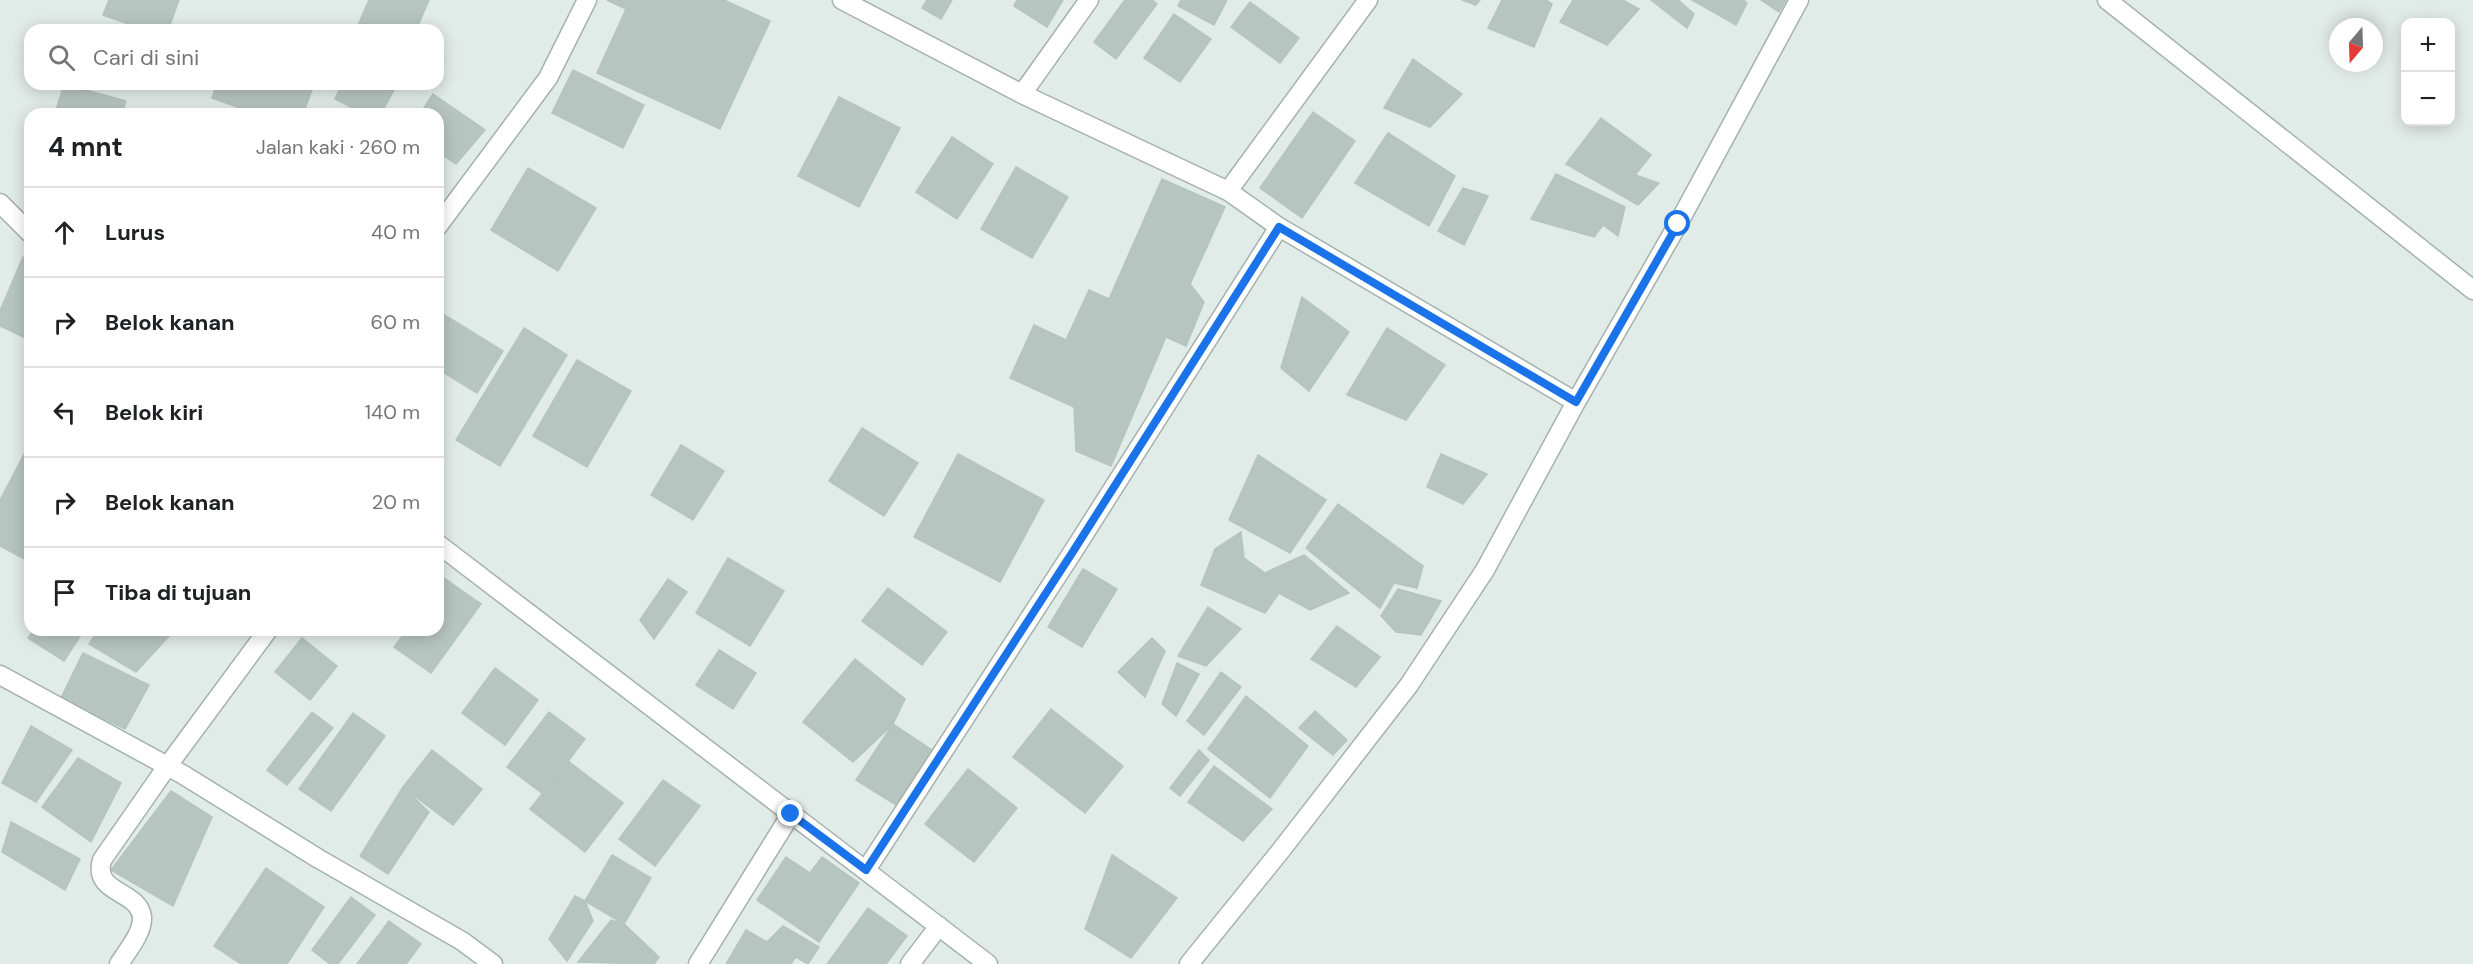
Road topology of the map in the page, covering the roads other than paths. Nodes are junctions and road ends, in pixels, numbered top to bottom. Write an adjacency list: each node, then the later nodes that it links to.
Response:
1 (587, 0): 10 (street)
2 (842, 0): 7 (street)
3 (1089, 0): 7 (street)
4 (1368, 0): 8 (street)
5 (1798, 0): 14 (street)
6 (2107, 0): 13 (street)
7 (1022, 94): 8 (street)
8 (1228, 191): 12 (street)
9 (0, 203): 11 (street)
10 (444, 218)
11 (24, 226)
12 (1279, 227): 14 (street); 20 (street)
13 (2473, 290)
14 (1576, 402): 27 (street)
15 (444, 549): 19 (street)
16 (264, 636): 18 (street)
17 (0, 675): 18 (street)
18 (166, 768): 22 (street); 23 (street)
19 (791, 814): 20 (street); 24 (street)
20 (866, 870): 21 (street)
21 (939, 926): 25 (street); 26 (street)
22 (120, 964)
23 (493, 964)
24 (698, 964)
25 (910, 964)
26 (988, 964)
27 (1189, 964)

